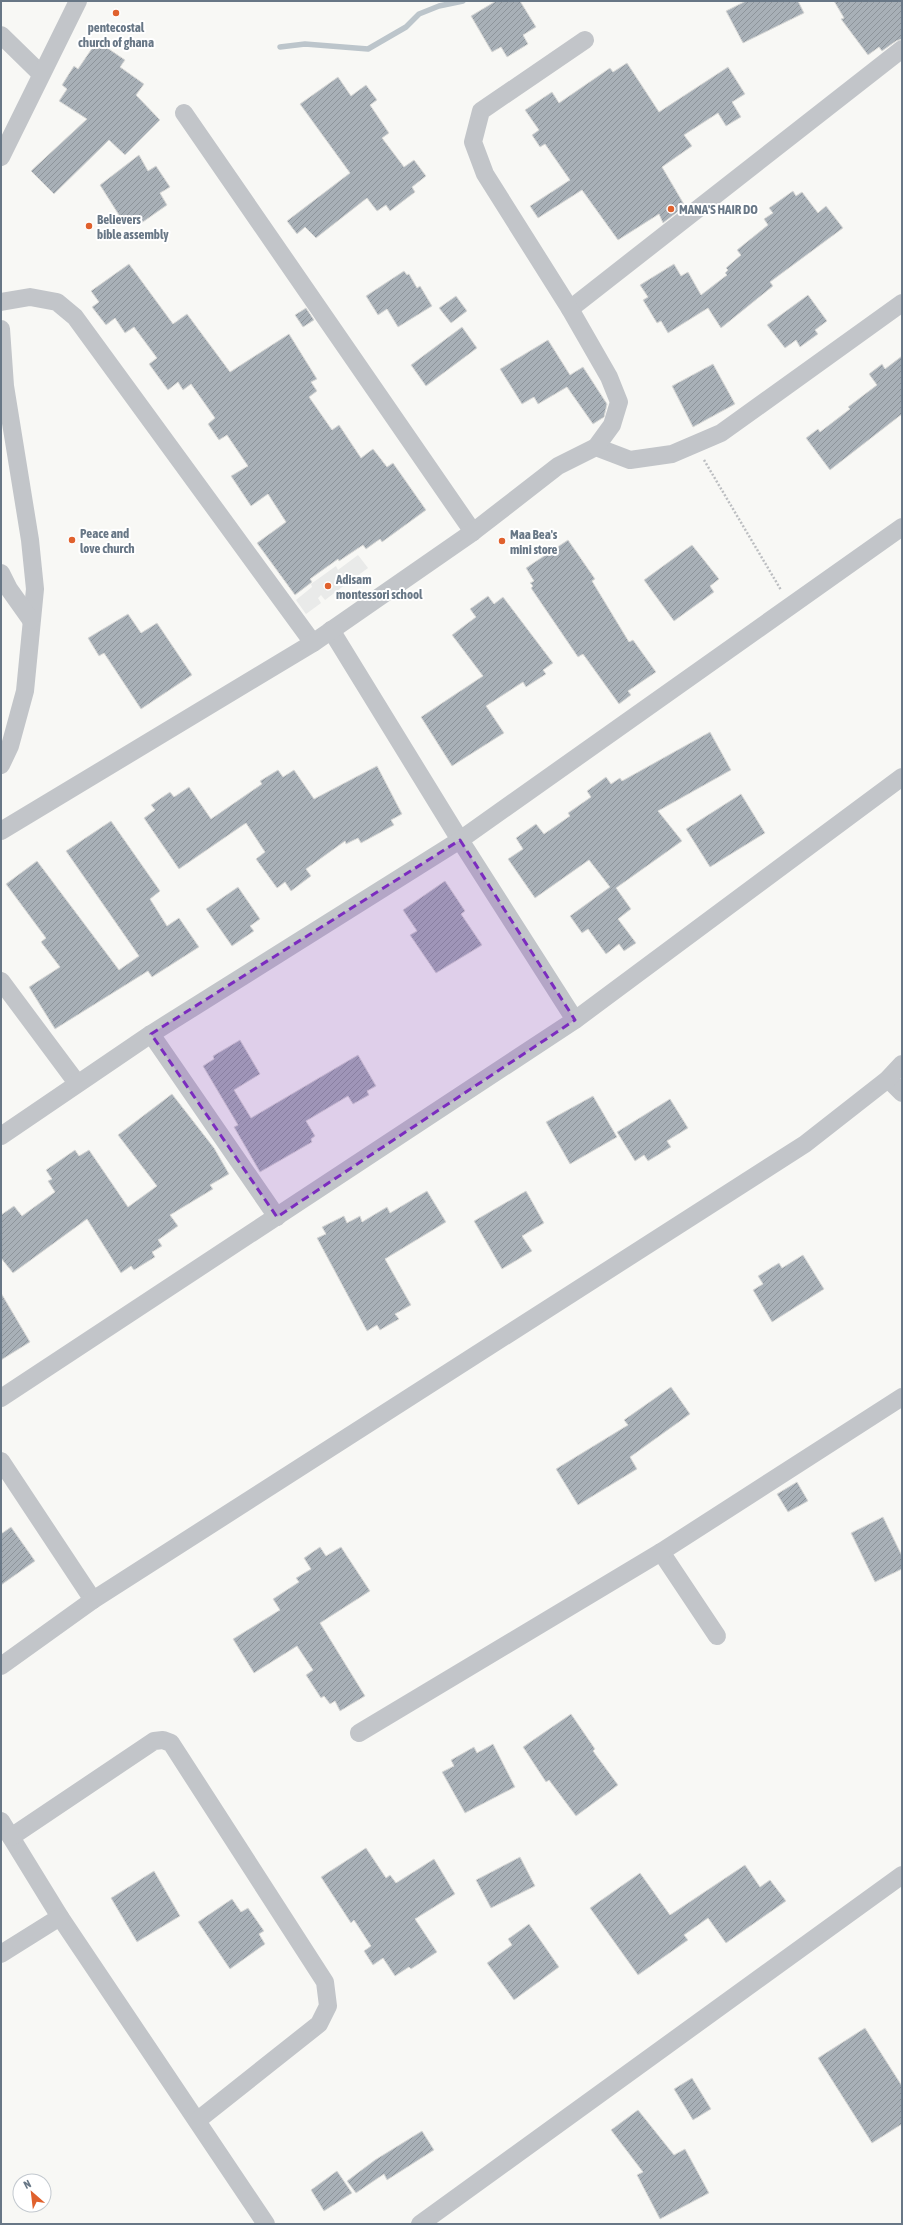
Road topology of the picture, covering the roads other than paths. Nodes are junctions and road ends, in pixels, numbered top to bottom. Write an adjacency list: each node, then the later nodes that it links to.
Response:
1 (78, 1): 5 (street)
2 (1, 35): 5 (street)
3 (585, 40): 10 (street)
4 (902, 49): 10 (street)
5 (41, 74): 7 (street)
6 (184, 112): 14 (street)
7 (1, 156)
8 (1, 302): 18 (street)
9 (902, 303): 12 (street)
10 (570, 309): 12 (street)
11 (1, 329): 16 (street)
12 (596, 447): 14 (street)
13 (902, 527): 22 (street)
14 (472, 532): 17 (street)
15 (1, 573): 16 (street)
16 (31, 620): 19 (street)
17 (331, 630): 18 (street); 22 (street)
18 (313, 643): 21 (street)
19 (1, 765)
20 (902, 777): 24 (street)
21 (1, 832)
22 (460, 840): 24 (street); 25 (street)
23 (1, 981): 28 (street)
24 (575, 1020): 31 (street)
25 (151, 1034): 28 (street); 31 (street)
26 (902, 1064): 27 (street)
27 (888, 1079): 29 (street); 36 (street)
28 (77, 1083): 30 (street)
29 (902, 1093)
30 (1, 1136)
31 (277, 1217): 33 (street)
32 (902, 1397): 35 (street)
33 (1, 1398)
34 (1, 1461): 36 (street)
35 (661, 1552): 37 (street); 39 (street)
36 (93, 1600): 38 (street)
37 (717, 1636)
38 (1, 1666)
39 (359, 1733)
40 (1, 1821): 41 (street)
41 (11, 1837): 43 (street); 45 (street)
42 (902, 1875): 47 (street)
43 (60, 1917): 44 (street); 45 (street)
44 (1, 1954)
45 (198, 2120): 46 (street)
46 (266, 2224)
47 (420, 2224)

